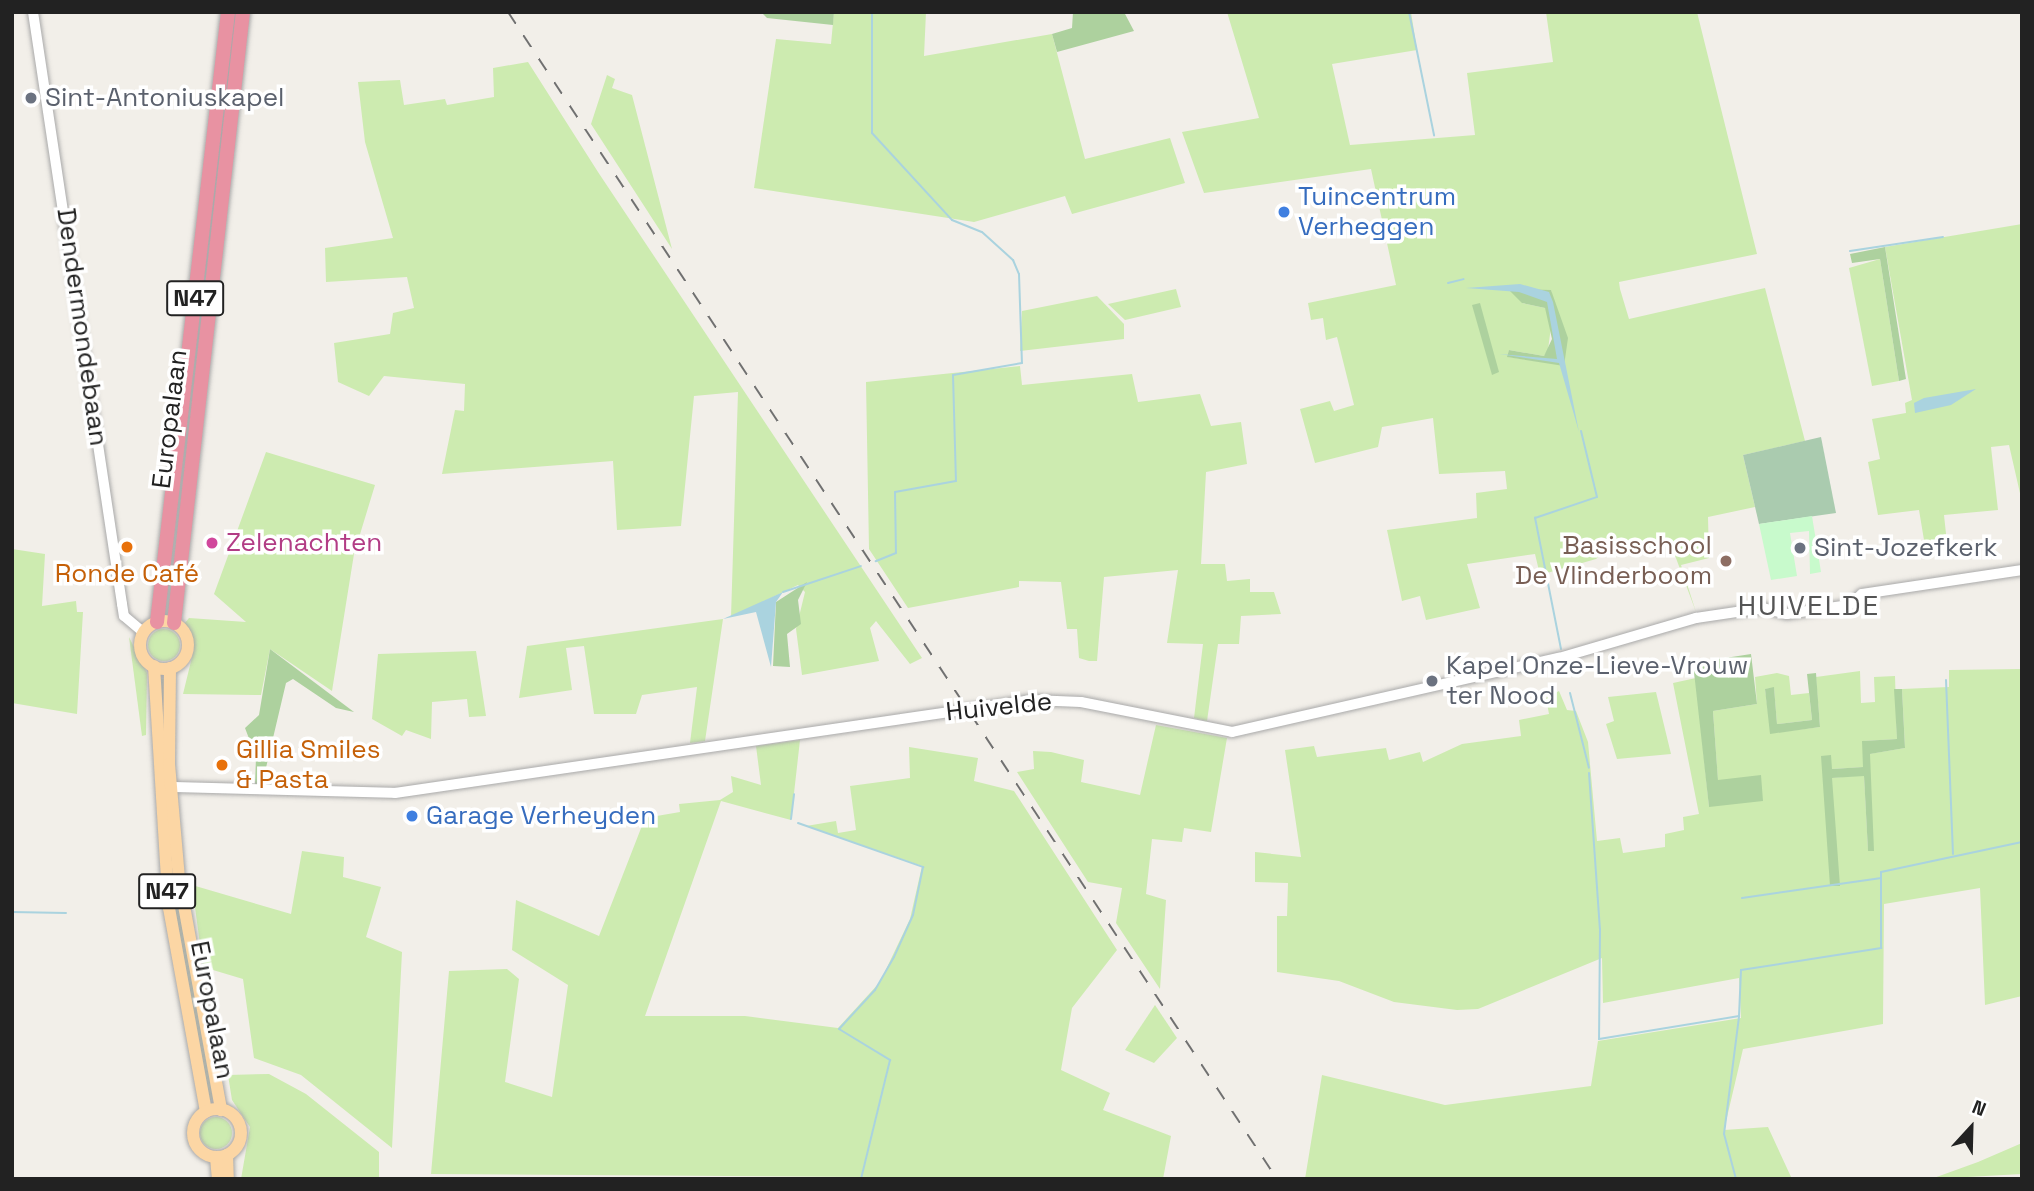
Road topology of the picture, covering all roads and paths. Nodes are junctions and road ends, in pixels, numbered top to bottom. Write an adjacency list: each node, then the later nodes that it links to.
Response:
1 (33, 12): 7 (street, Dendermondebaan)
2 (228, 12): 5 (highway, Europalaan / N47)
3 (243, 12): 6 (highway, Europalaan / N47)
4 (2022, 570): 10 (street, Huivelde)
5 (157, 622): 6 (main road); 7 (main road)
6 (174, 623): 9 (main road, Europalaan / N47)
7 (144, 633): 8 (main road, Europalaan / N47)
8 (154, 666): 9 (main road); 12 (main road, Europalaan / N47)
9 (170, 668): 10 (main road, Europalaan / N47)
10 (170, 787): 11 (main road, Europalaan / N47)
11 (221, 1110): 12 (main road, Europalaan); 13 (main road, Europalaan / N47)
12 (206, 1112): 13 (main road, Europalaan / N47)
13 (221, 1156): 14 (main road, Europalaan / N47); 15 (main road, Europalaan / N47)
14 (218, 1179)
15 (228, 1179)

